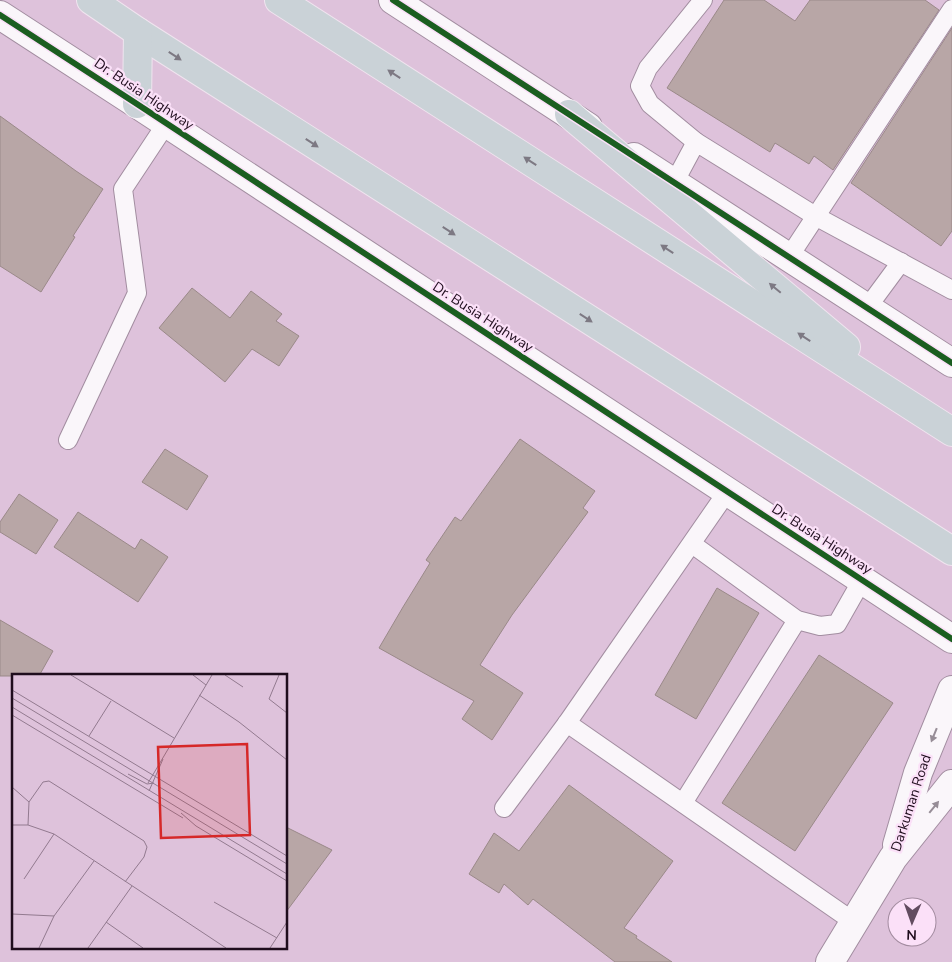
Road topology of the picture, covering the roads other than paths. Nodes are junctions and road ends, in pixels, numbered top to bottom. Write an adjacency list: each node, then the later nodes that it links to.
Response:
1 (91, 0): 7 (highway)
2 (279, 0): 19 (highway, one-way to 2)
3 (393, 0): 9 (street)
4 (703, 0): 11 (lane)
5 (952, 9): 13 (lane)
6 (0, 15): 8 (street, Dr. Busia Highway)
7 (138, 32): 8 (highway); 23 (highway, one-way to 23)
8 (137, 104): 10 (street, Dr. Busia Highway)
9 (569, 114): 12 (street); 19 (highway, one-way to 9)
10 (166, 124): 20 (lane); 21 (street, Dr. Busia Highway)
11 (696, 142): 12 (lane); 13 (lane)
12 (674, 183): 14 (street)
13 (817, 217): 14 (lane); 15 (lane)
14 (789, 257): 17 (street)
15 (901, 262): 16 (lane); 17 (lane)
16 (952, 290)
17 (867, 308): 18 (street)
18 (952, 363)
19 (943, 426)
20 (68, 440)
21 (727, 492): 22 (lane); 24 (street, Dr. Busia Highway)
22 (692, 544): 25 (lane); 28 (lane)
23 (952, 551)
24 (862, 580): 25 (lane); 26 (street, Dr. Busia Highway)
25 (797, 620): 30 (lane)
26 (952, 639)
27 (952, 690): 32 (street, Darkuman Road, one-way to 32)
28 (568, 723): 30 (lane); 31 (lane)
29 (952, 784): 32 (street, Darkuman Road, one-way to 29)
30 (683, 803): 33 (lane)
31 (504, 808)
32 (893, 858): 33 (street)
33 (854, 922): 34 (street)
34 (830, 962)

